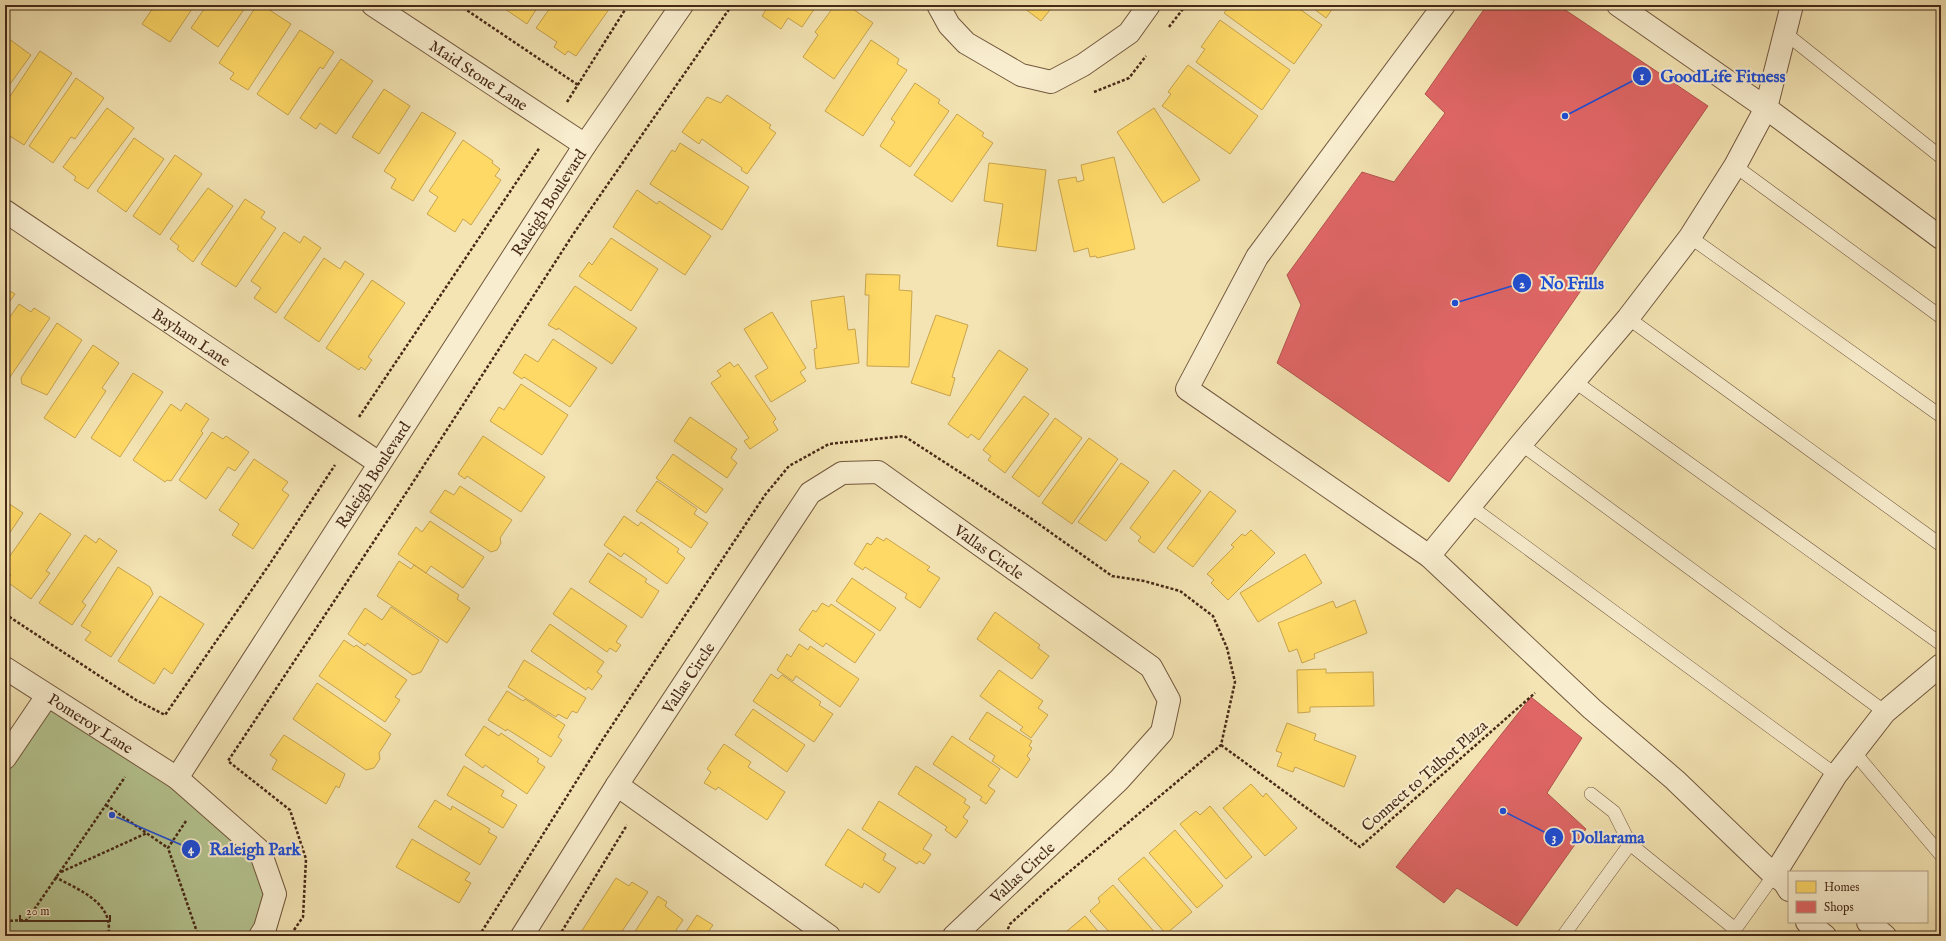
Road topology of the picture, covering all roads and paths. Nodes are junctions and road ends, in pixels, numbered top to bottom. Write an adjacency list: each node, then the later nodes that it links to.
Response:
1 (373, 5): 16 (street, Maid Stone Lane)
2 (459, 5): 12 (path)
3 (628, 5): 12 (path)
4 (682, 5): 16 (street, Raleigh Boulevard)
5 (732, 5): 66 (path)
6 (938, 5): 7 (street)
7 (1149, 5)
8 (1444, 5): 32 (street)
9 (1618, 5): 14 (street)
10 (1792, 5): 11 (street)
11 (1785, 33): 14 (street); 17 (lane)
12 (578, 85): 13 (path)
13 (566, 104)
14 (1766, 108): 18 (street); 21 (street)
15 (542, 143): 26 (path)
16 (585, 145): 29 (street, Raleigh Boulevard)
17 (1941, 157)
18 (1735, 166): 20 (street); 23 (lane)
19 (5, 211): 29 (street, Bayham Lane)
20 (1690, 237): 22 (street); 25 (lane)
21 (1941, 238)
22 (1628, 318): 24 (street); 31 (lane)
23 (1941, 318)
24 (1574, 381): 27 (street); 34 (lane)
25 (1941, 416)
26 (355, 424)
27 (1521, 444): 30 (street); 39 (lane)
28 (339, 460): 33 (path)
29 (379, 463): 45 (street, Raleigh Boulevard)
30 (1470, 506): 32 (street); 43 (lane)
31 (1941, 545)
32 (1429, 556): 58 (street)
33 (5, 614)
34 (1941, 644)
35 (1941, 666): 39 (street)
36 (5, 668): 38 (street, Pomeroy Lane)
37 (1539, 689): 40 (path, Connect to Talbot Plaza)
38 (47, 696): 42 (street); 45 (street, Pomeroy Lane)
39 (1885, 712): 41 (street)
40 (1221, 745): 67 (path); 72 (path)
41 (1854, 752): 43 (street); 54 (lane)
42 (5, 758)
43 (1836, 775): 55 (street)
44 (125, 777): 48 (path)
45 (177, 778): 65 (street)
46 (617, 785): 68 (street, Vallas Circle); 70 (street); 71 (street, Vallas Circle)
47 (1591, 794): 52 (lane)
48 (106, 805): 51 (path); 56 (path)
49 (190, 815): 53 (path)
50 (629, 820): 69 (path)
51 (146, 833): 53 (path); 56 (path)
52 (1630, 844): 62 (lane); 73 (lane)
53 (168, 848): 64 (path)
54 (1941, 855)
55 (1790, 871)
56 (60, 872): 57 (path)
57 (56, 878): 59 (path); 63 (path)
58 (1784, 883): 62 (lane)
59 (5, 921)
60 (1808, 923): 74 (street)
61 (1869, 923): 75 (street)
62 (1733, 932)
63 (108, 936)
64 (202, 936)
65 (260, 936)
66 (290, 936)
67 (479, 936)
68 (522, 936)
69 (559, 936)
70 (829, 936)
71 (954, 936)
72 (1005, 936)
73 (1563, 936)
74 (1825, 936)
75 (1885, 936)

